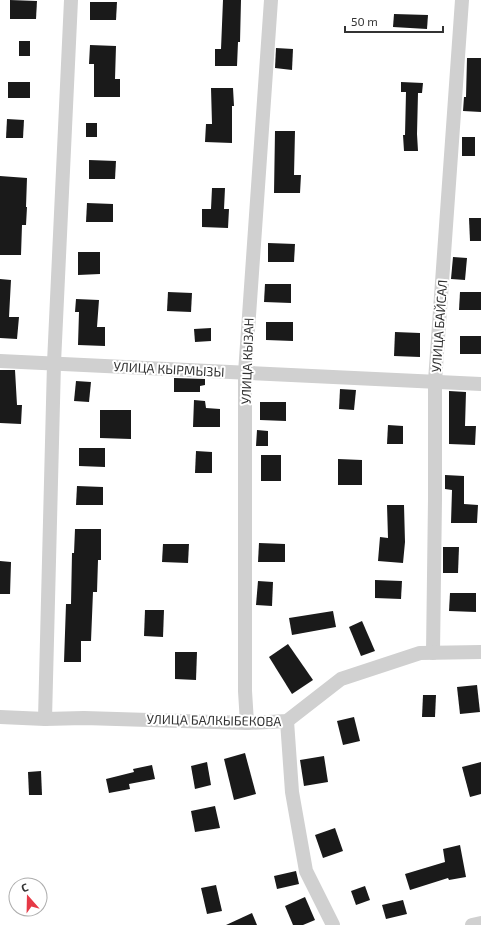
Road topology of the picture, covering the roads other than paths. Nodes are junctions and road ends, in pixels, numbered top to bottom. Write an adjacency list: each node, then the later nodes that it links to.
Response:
1 (71, 0): 5 (street)
2 (271, 0): 6 (street, УЛИЦА КЫЗАН)
3 (462, 0): 7 (street, УЛИЦА БАЙСАЛ)
4 (0, 361): 5 (street, УЛИЦА КЫРМЫЗЫ)
5 (54, 363): 6 (street, УЛИЦА КЫРМЫЗЫ); 12 (street)
6 (245, 373): 7 (street, УЛИЦА КЫРМЫЗЫ); 14 (street, УЛИЦА КЫЗАН)
7 (435, 381): 8 (street, УЛИЦА КЫРМЫЗЫ); 10 (street, УЛИЦА БАЙСАЛ)
8 (481, 384)
9 (481, 652): 10 (street, УЛИЦА БАЛКЫБЕКОВА)
10 (433, 653): 13 (street, УЛИЦА БАЛКЫБЕКОВА)
11 (0, 717): 12 (street, УЛИЦА БАЛКЫБЕКОВА)
12 (45, 719): 14 (street, УЛИЦА БАЛКЫБЕКОВА)
13 (287, 722): 14 (street, УЛИЦА БАЛКЫБЕКОВА); 16 (street)
14 (247, 723)
15 (481, 923): 17 (street)
16 (333, 925)
17 (472, 925)

